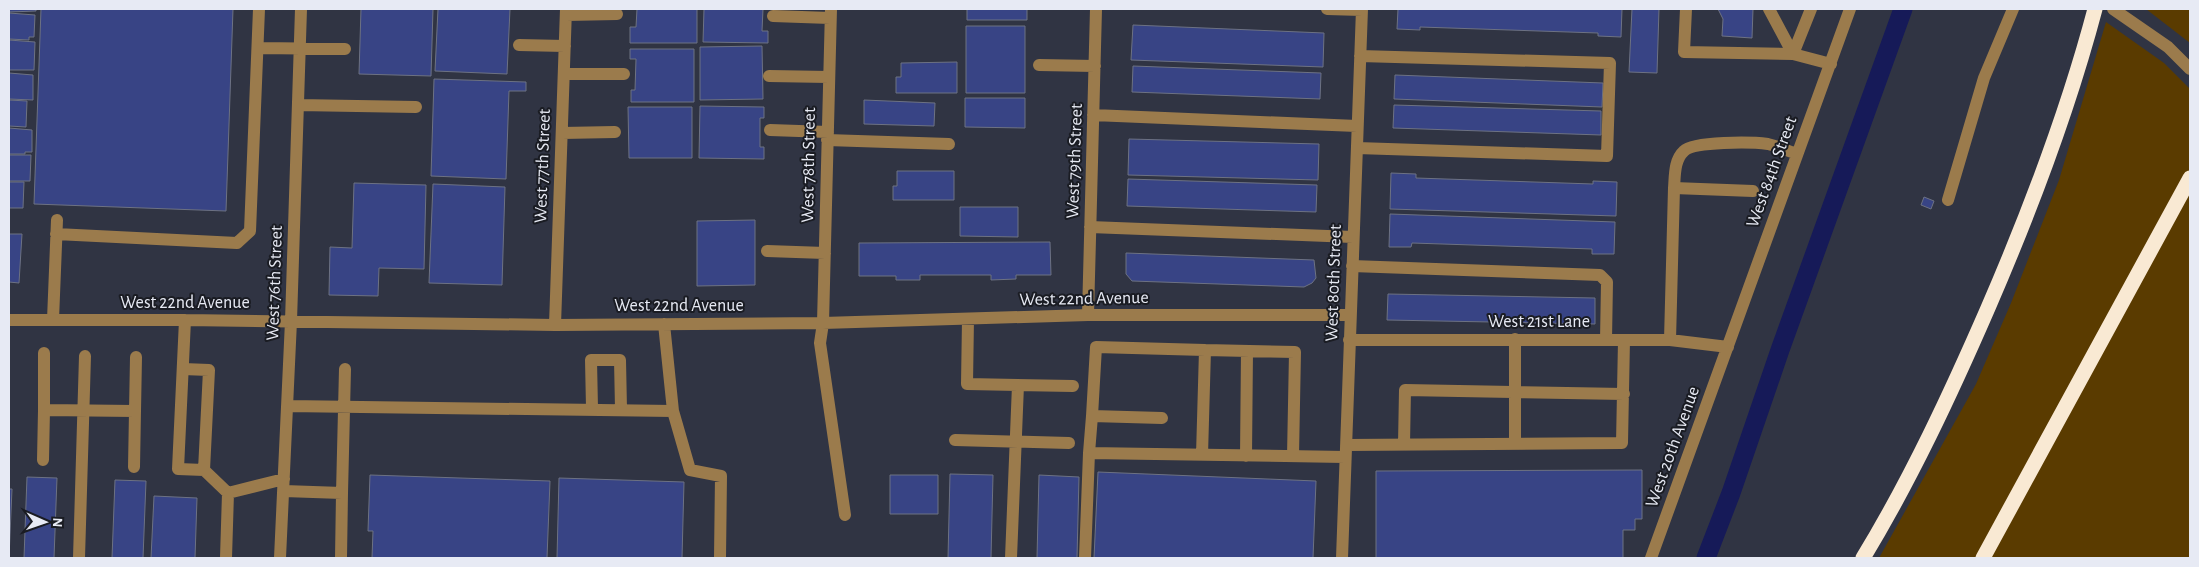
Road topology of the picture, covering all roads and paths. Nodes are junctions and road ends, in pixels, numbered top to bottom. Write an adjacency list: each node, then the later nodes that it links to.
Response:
1 (259, 9): 19 (street)
2 (301, 9): 20 (street, West 76th Street)
3 (1096, 9): 26 (street, West 79th Street)
4 (1327, 9): 5 (street)
5 (1362, 9): 23 (street, West 80th Street)
6 (1686, 9): 22 (street)
7 (1769, 9): 22 (street)
8 (1811, 9): 22 (street)
9 (1850, 9): 25 (street, West 84th Street)
10 (2013, 9): 46 (street)
11 (2095, 9): 117 (highway)
12 (2113, 9): 27 (street)
13 (566, 12): 15 (street); 18 (street, West 77th Street)
14 (830, 13): 16 (street); 31 (street, West 78th Street)
15 (617, 14)
16 (772, 16)
17 (519, 45): 18 (street)
18 (565, 46): 28 (street, West 77th Street)
19 (258, 48): 20 (street); 49 (street)
20 (300, 48): 21 (street); 32 (street, West 76th Street)
21 (345, 49)
22 (1794, 54): 25 (street)
23 (1360, 56): 35 (street, West 80th Street); 41 (street)
24 (1039, 64): 26 (street)
25 (1831, 64): 42 (street, West 84th Street)
26 (1095, 66): 34 (street, West 79th Street)
27 (2190, 69)
28 (564, 74): 29 (street); 38 (street, West 77th Street)
29 (624, 74)
30 (769, 76): 31 (street)
31 (829, 77): 39 (street, West 78th Street)
32 (298, 104): 33 (street); 60 (street, West 76th Street)
33 (416, 107)
34 (1094, 114): 35 (street); 48 (street, West 79th Street)
35 (1358, 126): 41 (street, West 80th Street)
36 (770, 130): 39 (street)
37 (615, 132): 38 (street)
38 (562, 133): 63 (street, West 77th Street)
39 (827, 136): 40 (street); 52 (street, West 78th Street)
40 (949, 144)
41 (1357, 148): 50 (street, West 80th Street)
42 (1797, 154): 44 (street); 69 (street, West 84th Street)
43 (2190, 178): 118 (highway)
44 (1674, 188): 45 (street); 68 (street)
45 (1753, 191)
46 (1948, 200)
47 (57, 220): 49 (street)
48 (1090, 227): 50 (street); 54 (street, West 79th Street)
49 (56, 234): 58 (street)
50 (1353, 237): 53 (street, West 80th Street)
51 (767, 251): 52 (street)
52 (824, 253): 61 (street, West 78th Street)
53 (1352, 266): 55 (street, West 80th Street); 66 (street)
54 (1088, 315): 55 (street, West 22nd Avenue); 56 (street, West 22nd Avenue)
55 (1350, 315): 65 (street, West 80th Street)
56 (968, 319): 61 (street, West 22nd Avenue); 77 (street)
57 (9, 320): 58 (street, West 22nd Avenue)
58 (53, 320): 59 (street, West 22nd Avenue)
59 (185, 320): 60 (street, West 22nd Avenue); 75 (street)
60 (291, 321): 63 (street, West 22nd Avenue); 81 (street, West 76th Street)
61 (823, 323): 62 (street, West 22nd Avenue); 107 (street, West 78th Street)
62 (664, 324): 63 (street, West 22nd Avenue); 88 (street)
63 (555, 325)
64 (1515, 339): 65 (street, West 21st Lane); 66 (street, West 21st Lane); 79 (street)
65 (1349, 340): 96 (street, West 80th Street)
66 (1606, 340): 67 (street, West 21st Lane)
67 (1624, 340): 68 (street, West 21st Lane); 80 (street)
68 (1670, 340): 69 (street, West 21st Lane)
69 (1728, 347): 116 (street, West 20th Avenue)
70 (1205, 350): 71 (street); 89 (street); 98 (street)
71 (1247, 351): 99 (street); 100 (street)
72 (44, 353): 85 (street)
73 (85, 356): 86 (street)
74 (136, 356): 87 (street)
75 (183, 369): 103 (street); 103 (street)
76 (345, 369): 82 (street)
77 (1018, 385): 78 (street); 92 (street)
78 (1073, 386)
79 (1516, 392): 80 (street); 94 (street); 95 (street)
80 (1624, 394): 95 (street)
81 (287, 406): 82 (street); 104 (street, West 76th Street)
82 (344, 408): 83 (street); 106 (street)
83 (592, 408): 84 (street); 84 (street)
84 (621, 409): 88 (street)
85 (44, 410): 86 (street); 101 (street)
86 (84, 410): 87 (street); 108 (street)
87 (135, 411): 102 (street)
88 (673, 411): 112 (street)
89 (1092, 416): 90 (street); 97 (street)
90 (1162, 418)
91 (955, 440): 92 (street)
92 (1016, 442): 93 (street); 113 (street)
93 (1070, 443)
94 (1404, 444): 95 (street); 96 (street)
95 (1515, 444)
96 (1346, 451): 100 (street); 115 (street, West 80th Street)
97 (1089, 452): 98 (street); 114 (street)
98 (1202, 455): 99 (street)
99 (1246, 456): 100 (street)
100 (1293, 456)
101 (43, 460)
102 (134, 466)
103 (204, 470): 105 (street)
104 (284, 485): 105 (street); 106 (street); 110 (street, West 76th Street)
105 (228, 493): 109 (street)
106 (342, 493): 111 (street)
107 (846, 515)
108 (79, 558)
109 (226, 558)
110 (280, 558)
111 (341, 558)
112 (720, 558)
113 (1011, 558)
114 (1085, 558)
115 (1342, 558)
116 (1651, 558)
117 (1863, 558)
118 (1983, 558)

